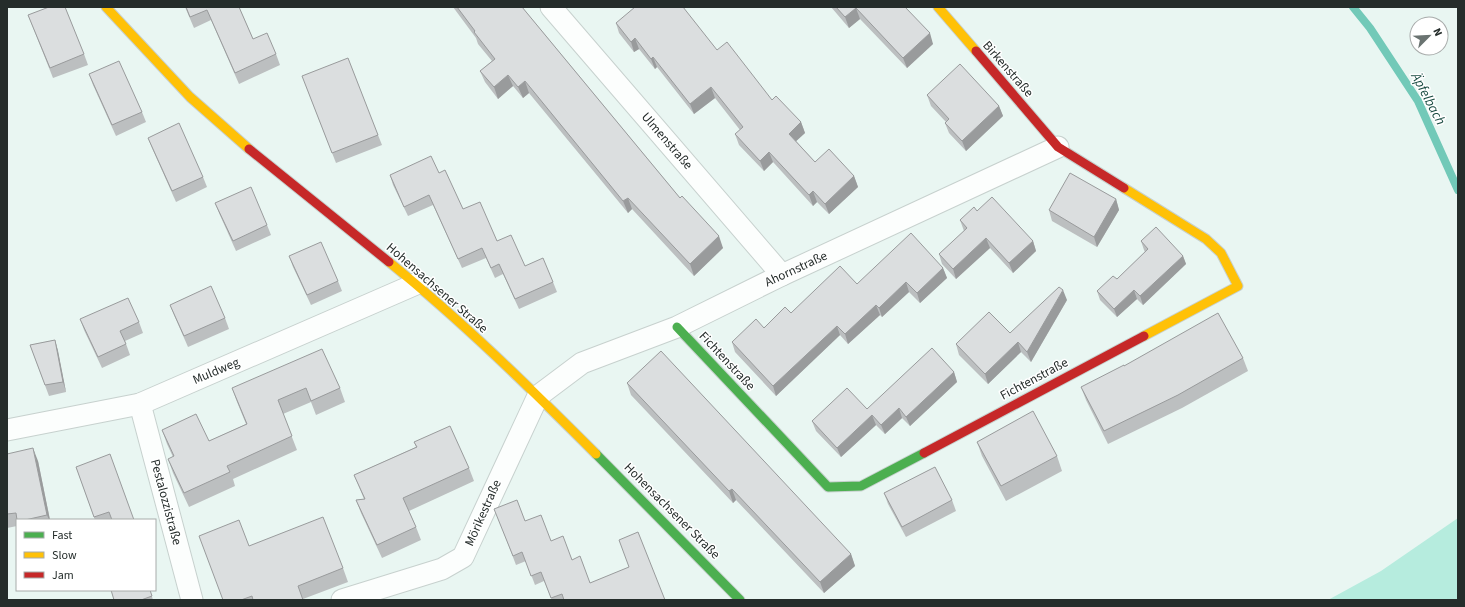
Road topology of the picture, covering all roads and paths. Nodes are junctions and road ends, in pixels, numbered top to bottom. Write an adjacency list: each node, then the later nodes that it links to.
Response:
1 (106, 7): 6 (street, Hohensachsener Straße)
2 (551, 7): 5 (street, Ulmenstraße)
3 (938, 7): 4 (street, Birkenstraße)
4 (1058, 148): 5 (street, Ahornstraße); 7 (street, Fichtenstraße)
5 (782, 275): 7 (street, Ahornstraße)
6 (416, 284): 8 (street, Hohensachsener Straße); 9 (street, Muldweg)
7 (677, 327): 8 (street, Ahornstraße)
8 (538, 396): 12 (street, Mörikestraße); 13 (street, Hohensachsener Straße)
9 (140, 404): 10 (street, Muldweg); 11 (street, Pestalozzistraße)
10 (7, 430)
11 (192, 600)
12 (342, 600)
13 (740, 600)

